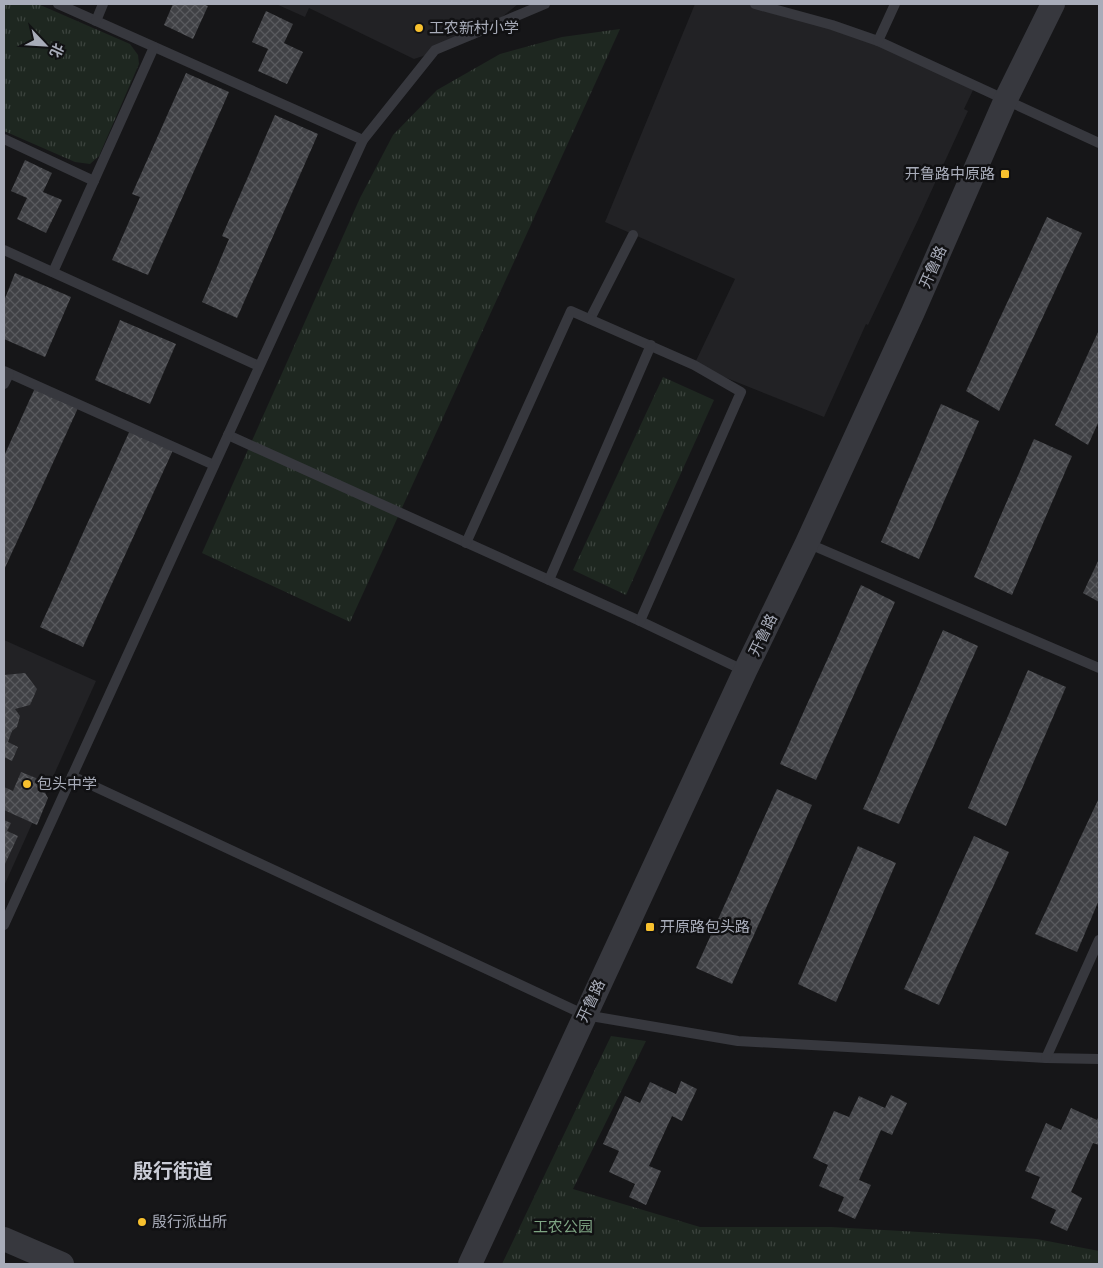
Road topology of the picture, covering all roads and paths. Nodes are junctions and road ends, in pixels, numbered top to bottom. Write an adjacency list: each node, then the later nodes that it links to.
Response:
1 (58, 4): 8 (lane)
2 (103, 4): 8 (lane)
3 (545, 4): 13 (lane)
4 (755, 4): 7 (lane)
5 (895, 4): 9 (lane)
6 (1053, 4): 11 (street, 开鲁路)
7 (789, 8): 9 (lane)
8 (96, 21): 10 (lane)
9 (878, 41): 11 (lane)
10 (154, 47): 13 (lane); 15 (lane)
11 (1006, 99): 14 (lane); 27 (street, 开鲁路)
12 (4, 139): 15 (lane)
13 (363, 140): 21 (lane)
14 (1099, 143)
15 (94, 181): 18 (lane)
16 (633, 235): 19 (lane)
17 (4, 250): 18 (lane)
18 (54, 272): 21 (lane)
19 (590, 319): 20 (lane); 26 (lane)
20 (651, 345): 28 (lane); 29 (lane)
21 (260, 366): 24 (lane)
22 (6, 372): 23 (lane); 25 (lane)
23 (4, 384)
24 (228, 435): 25 (lane); 26 (lane)
25 (214, 465): 32 (lane)
26 (466, 542): 28 (lane)
27 (807, 543): 30 (lane); 31 (street, 开鲁路)
28 (549, 580): 29 (lane)
29 (640, 621): 31 (lane)
30 (1099, 668)
31 (745, 671): 35 (street, 开鲁路)
32 (72, 776): 33 (lane); 35 (lane)
33 (4, 925)
34 (1099, 940): 36 (lane)
35 (585, 1014): 36 (lane); 40 (street, 开鲁路)
36 (1046, 1058): 37 (lane)
37 (1099, 1059)
38 (4, 1239): 39 (street)
39 (62, 1264)
40 (470, 1264)

